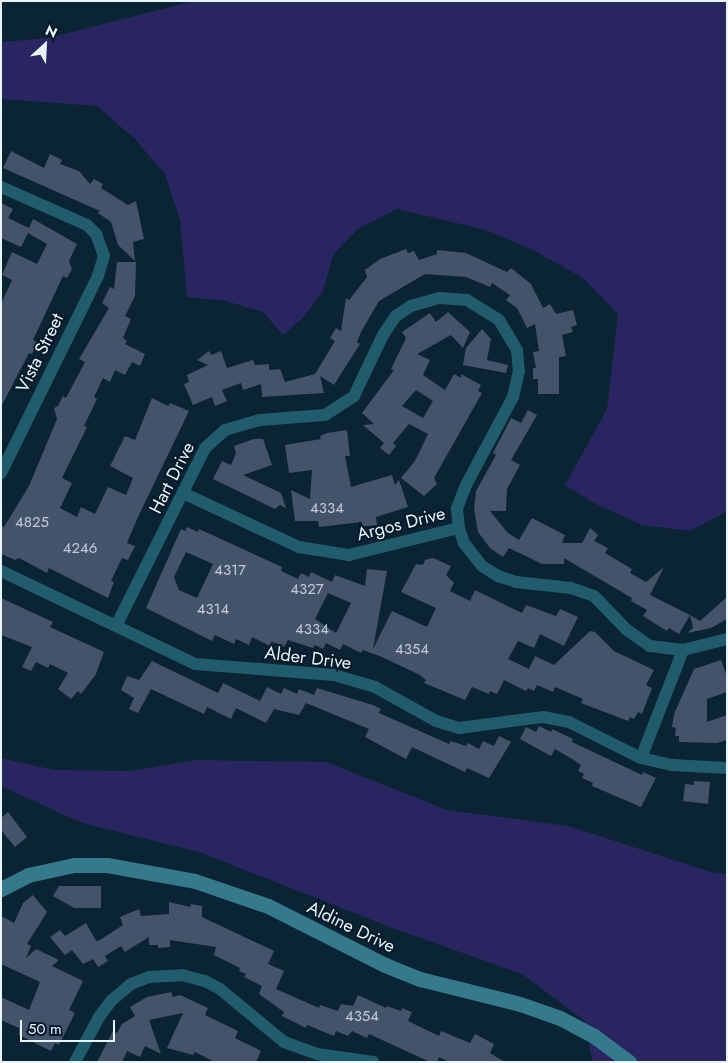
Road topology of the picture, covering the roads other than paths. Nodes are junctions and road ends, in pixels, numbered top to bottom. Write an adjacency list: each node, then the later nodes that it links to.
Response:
1 (1, 187): 2 (street, Vista Street)
2 (1, 473)
3 (183, 493): 4 (street, Argos Drive); 4 (street, Hart Drive); 6 (street, Hart Drive)
4 (459, 528): 8 (street, Argos Drive)
5 (1, 571): 6 (street, Alder Drive)
6 (116, 626): 9 (street, Alder Drive)
7 (727, 638): 8 (street)
8 (683, 650): 9 (street)
9 (641, 758): 10 (street, Alder Drive)
10 (727, 768)
11 (1, 889): 14 (main road, Aldine Drive)
12 (75, 1062): 13 (street)
13 (373, 1062)
14 (628, 1062)

